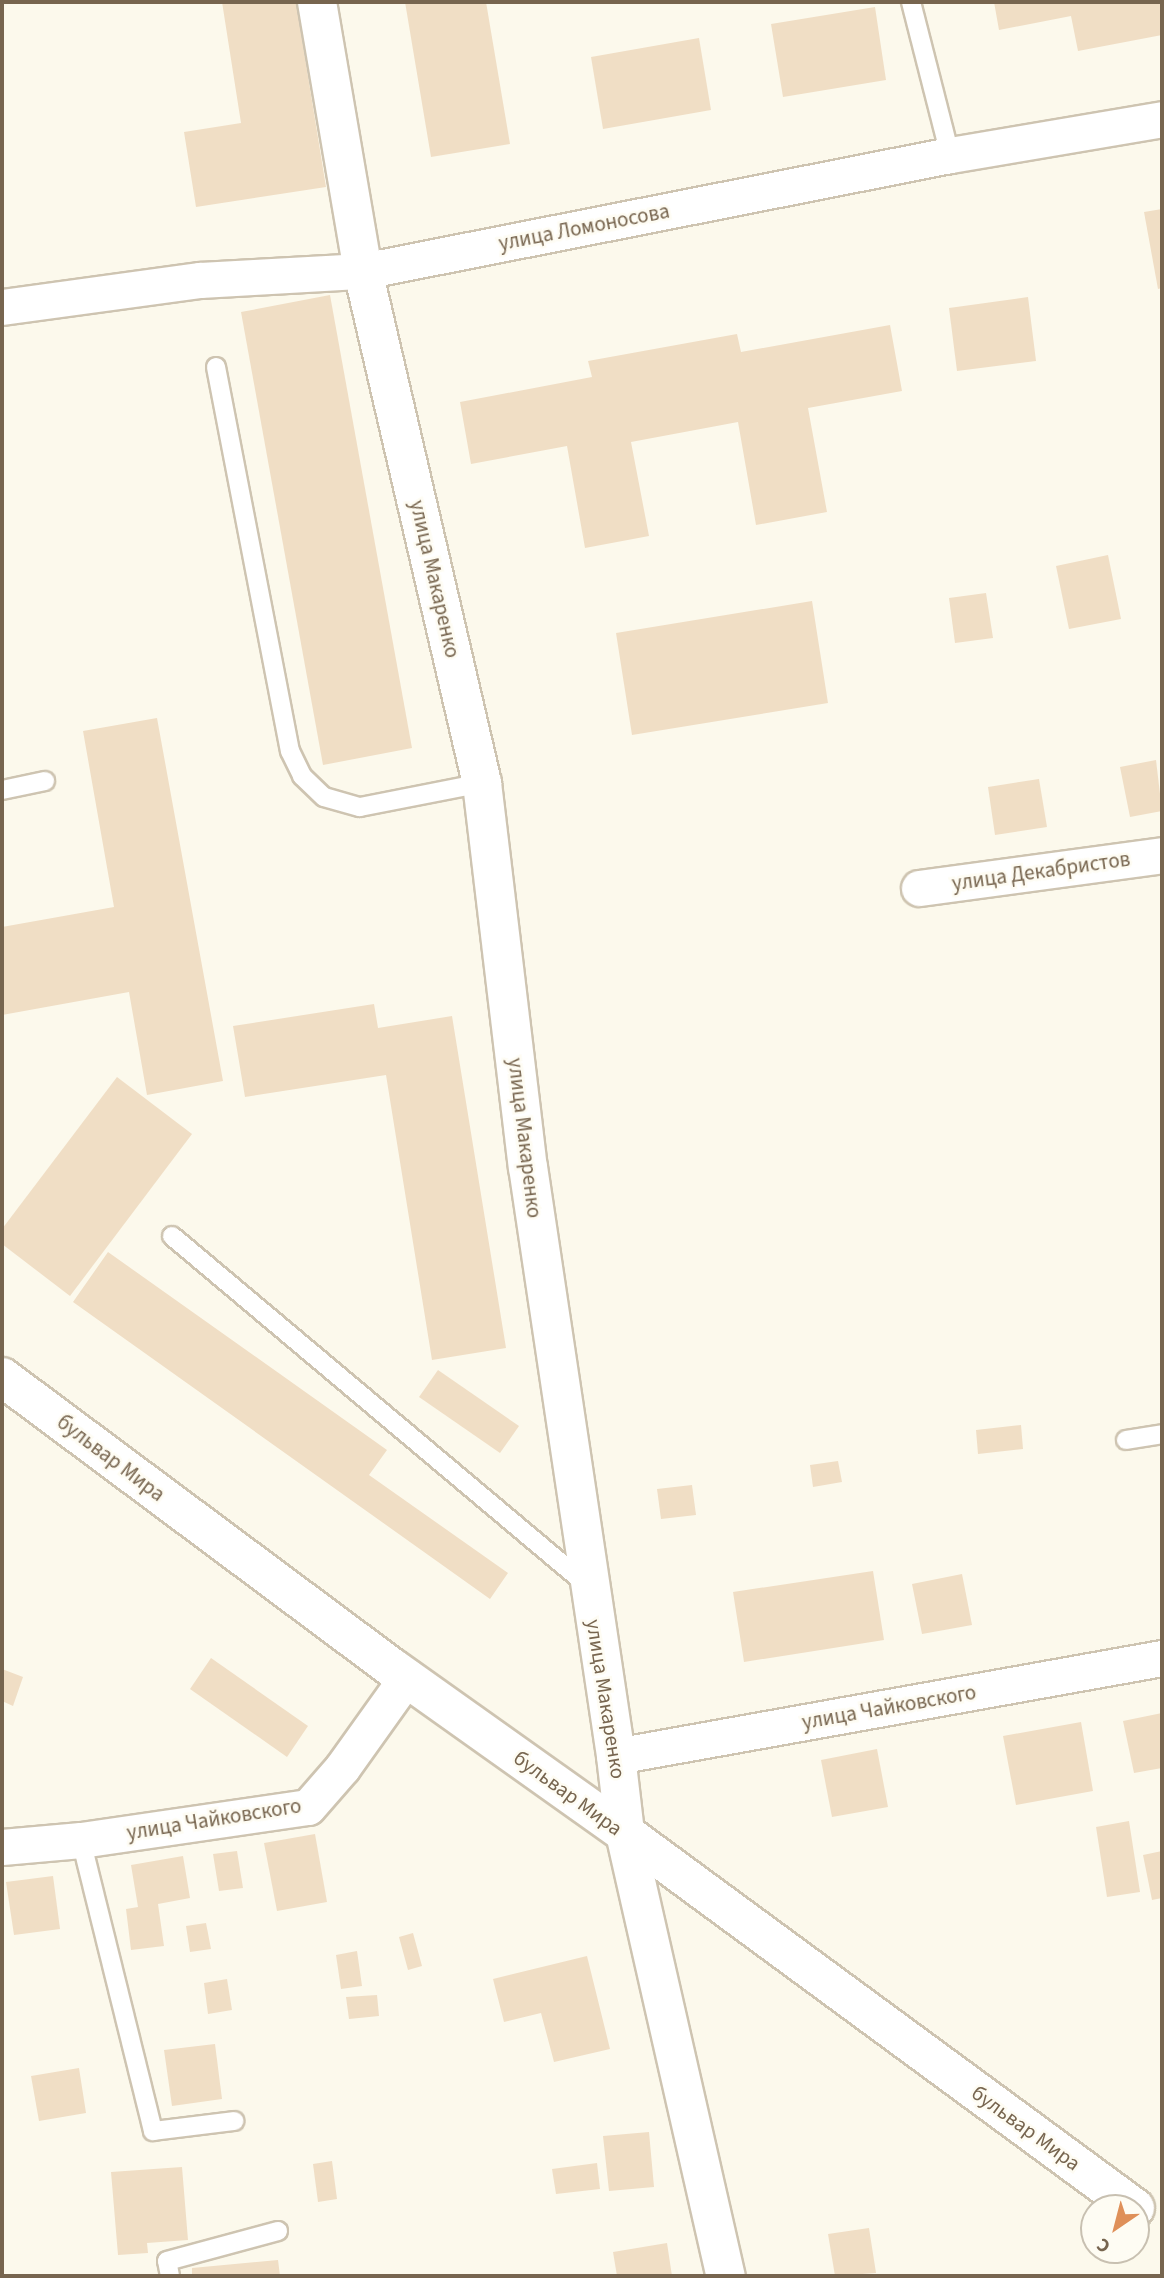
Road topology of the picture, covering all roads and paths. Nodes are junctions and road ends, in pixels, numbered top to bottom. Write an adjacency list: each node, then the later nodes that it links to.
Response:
1 (317, 2): 5 (street, улица Макаренко)
2 (911, 2): 4 (lane)
3 (1162, 119): 4 (street, улица Ломоносова)
4 (950, 155): 5 (street, улица Ломоносова)
5 (363, 271): 6 (street, улица Ломоносова); 9 (street, улица Макаренко)
6 (2, 307)
7 (216, 367): 9 (lane)
8 (45, 781): 10 (lane)
9 (482, 783): 17 (street, улица Макаренко)
10 (2, 790)
11 (1162, 855): 12 (street, улица Декабристов)
12 (919, 888)
13 (172, 1236): 17 (lane)
14 (2, 1377): 19 (street, бульвар Мира)
15 (1162, 1434): 16 (lane)
16 (1126, 1440)
17 (589, 1588): 20 (street, улица Макаренко)
18 (1162, 1658): 20 (street, улица Чайковского)
19 (407, 1677): 21 (street, бульвар Мира); 22 (street, улица Чайковского)
20 (616, 1756): 21 (street, улица Макаренко)
21 (625, 1833): 25 (street, бульвар Мира); 28 (street, улица Макаренко)
22 (81, 1840): 23 (street, улица Чайковского); 24 (lane)
23 (2, 1847)
24 (234, 2121)
25 (1116, 2194)
26 (278, 2231): 27 (lane)
27 (170, 2276)
28 (726, 2276)

